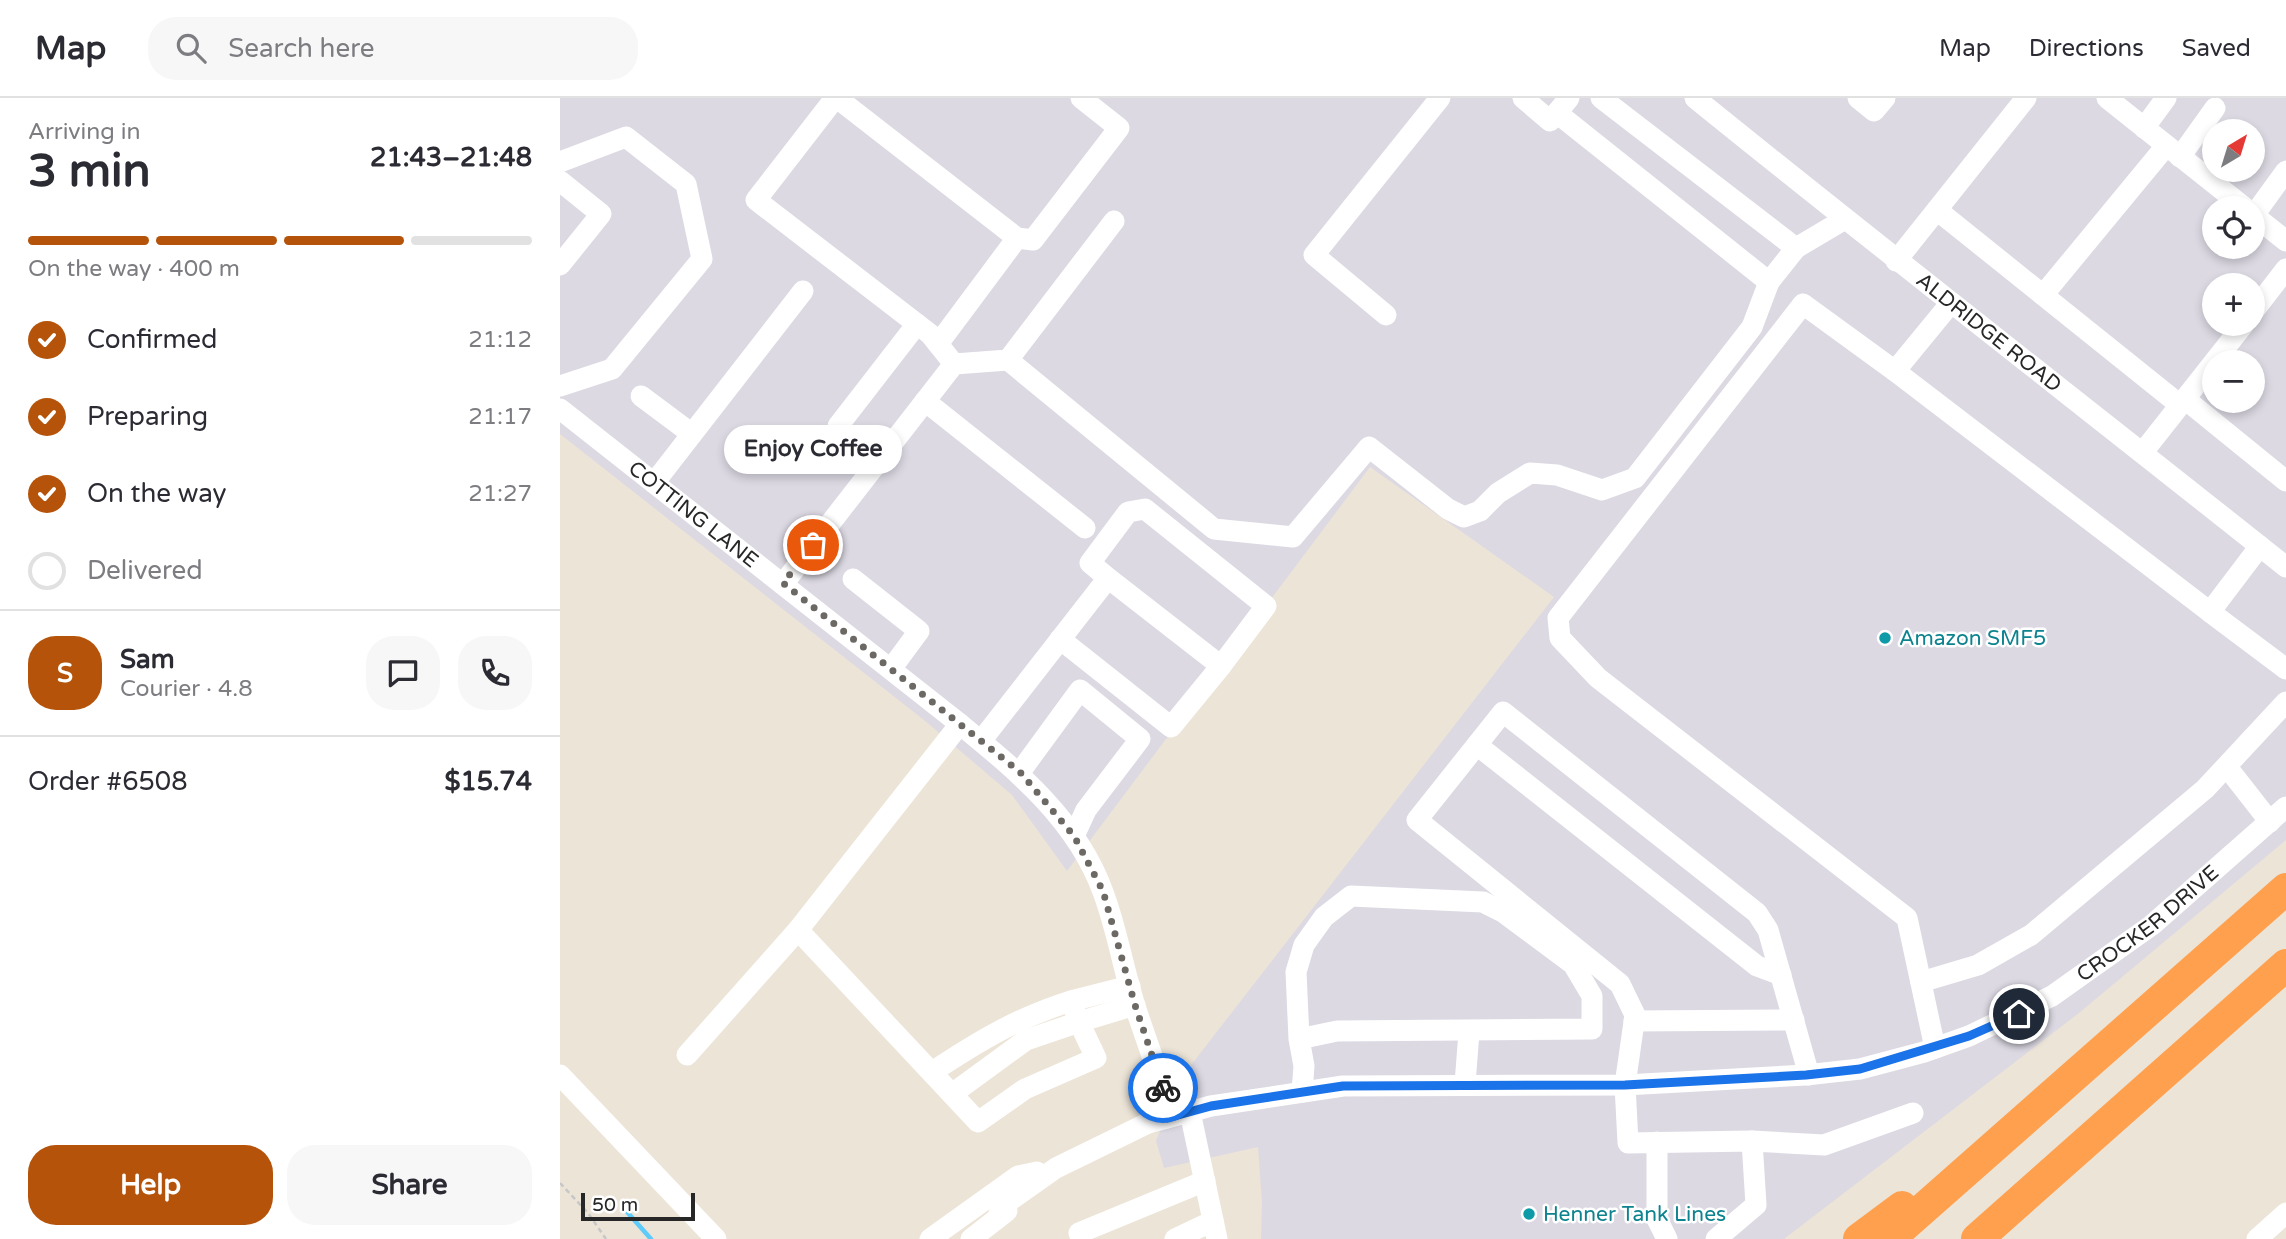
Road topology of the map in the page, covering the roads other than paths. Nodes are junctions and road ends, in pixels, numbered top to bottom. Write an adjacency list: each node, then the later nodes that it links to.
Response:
1 (836, 98): 25 (street); 37 (street)
2 (1081, 98): 25 (street)
3 (1440, 98): 36 (street)
4 (1522, 98): 12 (street)
5 (1601, 98): 27 (street)
6 (1695, 98): 22 (street, ALDRIDGE ROAD)
7 (1858, 98): 8 (street)
8 (1885, 98)
9 (2025, 98): 21 (street)
10 (2107, 98): 14 (street)
11 (2166, 98): 14 (street)
12 (1563, 105): 31 (street)
13 (2215, 107): 15 (street)
14 (2144, 128): 15 (street)
15 (2173, 151): 19 (street); 33 (street)
16 (560, 163): 43 (street)
17 (2286, 171): 20 (street)
18 (560, 181): 29 (street)
19 (2230, 196)
20 (2264, 196)
21 (1937, 210): 28 (street); 33 (street)
22 (1844, 219): 27 (street); 28 (street, ALDRIDGE ROAD)
23 (1115, 221): 40 (street)
24 (2265, 224): 26 (street)
25 (1017, 238): 39 (street)
26 (2286, 241)
27 (1796, 248): 31 (street)
28 (1896, 261): 35 (street, ALDRIDGE ROAD)
29 (560, 265)
30 (2286, 269): 34 (street)
31 (1769, 282): 40 (street)
32 (803, 291): 49 (street)
33 (2043, 295): 46 (street)
34 (2265, 296)
35 (1951, 304): 42 (street); 50 (street, ALDRIDGE ROAD)
36 (1386, 315)
37 (917, 324): 39 (street); 48 (street)
38 (2235, 336): 46 (street)
39 (938, 344): 41 (street)
40 (1008, 360): 41 (street)
41 (954, 364): 45 (street)
42 (1895, 371): 59 (street); 77 (street)
43 (560, 386)
44 (642, 396): 49 (street)
45 (925, 401): 53 (street); 58 (street)
46 (2183, 402): 50 (street); 51 (street)
47 (560, 409): 52 (street, COTTING LANE)
48 (838, 426)
49 (692, 434): 52 (street)
50 (2143, 452): 54 (street, ALDRIDGE ROAD)
51 (2286, 481)
52 (654, 483): 58 (street, COTTING LANE)
53 (1084, 528)
54 (2260, 546): 55 (street, ALDRIDGE ROAD); 59 (street)
55 (2286, 567)
56 (1108, 578): 60 (street); 61 (street); 61 (street)
57 (853, 579): 62 (street)
58 (783, 583): 62 (street, COTTING LANE)
59 (2210, 612): 63 (street)
60 (1060, 639): 61 (street); 66 (street)
61 (1220, 666)
62 (891, 669): 65 (street, COTTING LANE)
63 (2286, 669)
64 (2286, 702): 68 (street)
65 (960, 724): 66 (street, COTTING LANE); 74 (street)
66 (981, 741): 69 (street, COTTING LANE)
67 (1477, 744): 76 (street); 76 (street); 82 (street)
68 (2227, 767): 71 (street); 77 (street)
69 (1020, 772): 72 (street, COTTING LANE); 72 (street)
70 (2286, 807): 71 (street, CROCKER DRIVE)
71 (2270, 822): 85 (street, CROCKER DRIVE)
72 (1074, 836): 78 (street, COTTING LANE)
73 (2286, 888): 101 (highway)
74 (798, 930): 86 (street); 87 (street)
75 (2286, 965): 88 (highway)
76 (1781, 975): 80 (street)
77 (1921, 982): 85 (street)
78 (1132, 995): 79 (street); 81 (street); 97 (street, COTTING LANE)
79 (1071, 1001): 81 (street); 87 (street)
80 (1794, 1020): 82 (street); 90 (street)
81 (1079, 1021): 94 (street); 94 (street)
82 (1634, 1021): 92 (street)
83 (1469, 1031): 84 (street); 84 (street); 91 (street)
84 (1299, 1039): 93 (street)
85 (1935, 1048): 90 (street, CROCKER DRIVE)
86 (687, 1055)
87 (932, 1072): 94 (street)
88 (2164, 1074): 115 (highway); 116 (highway)
89 (560, 1075): 108 (street)
90 (1810, 1075): 92 (street, CROCKER DRIVE)
91 (1465, 1084): 92 (street, CROCKER DRIVE); 93 (street, CROCKER DRIVE)
92 (1625, 1085): 98 (street)
93 (1302, 1092): 95 (street, CROCKER DRIVE)
94 (952, 1094)
95 (1190, 1112): 97 (street, CROCKER DRIVE); 102 (street)
96 (1913, 1113): 99 (street)
97 (1167, 1118): 100 (street, CROCKER DRIVE)
98 (1657, 1142): 99 (street); 111 (street)
99 (1752, 1142): 112 (street)
100 (1056, 1168): 104 (street, CROCKER DRIVE); 109 (street, CROCKER DRIVE)
101 (1961, 1174): 113 (highway); 114 (highway)
102 (1205, 1181): 105 (street); 106 (street)
103 (2286, 1213): 117 (street)
104 (995, 1228): 110 (street, CROCKER DRIVE)
105 (1215, 1230): 107 (street)
106 (1076, 1237)
107 (1183, 1237)
108 (716, 1239)
109 (930, 1239)
110 (971, 1239)
111 (1667, 1239)
112 (1716, 1239)
113 (1859, 1239)
114 (1889, 1239)
115 (1976, 1239)
116 (2001, 1239)
117 (2258, 1239)

